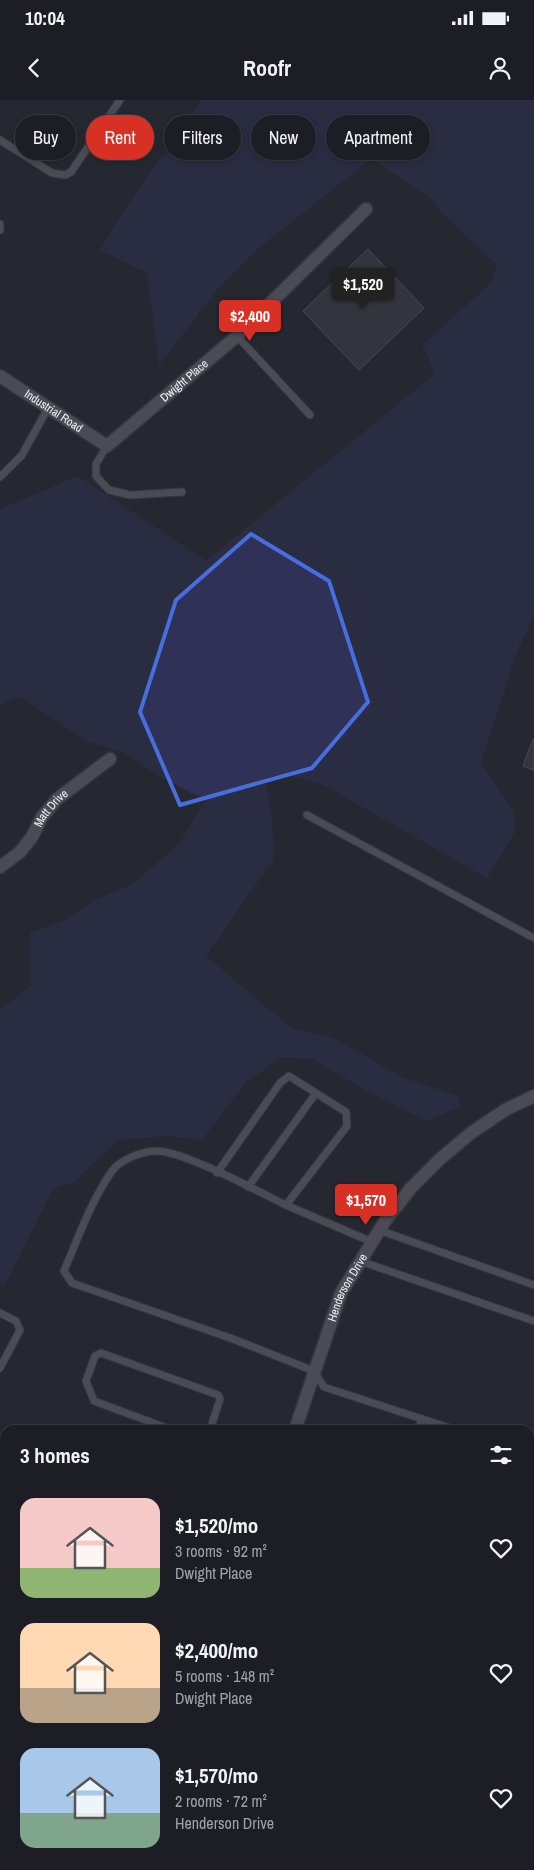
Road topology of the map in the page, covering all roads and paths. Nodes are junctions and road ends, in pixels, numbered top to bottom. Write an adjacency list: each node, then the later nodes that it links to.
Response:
1 (120, 100): 2 (lane)
2 (0, 140)
3 (366, 209): 6 (street, Dwight Place)
4 (0, 224): 5 (lane)
5 (0, 230)
6 (236, 336): 9 (lane); 10 (street, Dwight Place)
7 (0, 376): 8 (street, Industrial Road)
8 (48, 408): 10 (street, Industrial Road); 11 (lane)
9 (310, 415)
10 (107, 446): 12 (lane)
11 (0, 477)
12 (182, 492)
13 (110, 759): 15 (street, Matt Drive)
14 (307, 816): 16 (lane)
15 (0, 867)
16 (534, 938)
17 (316, 1093): 19 (lane); 20 (lane); 21 (lane)
18 (534, 1096): 22 (street, Henderson Drive)
19 (217, 1172): 20 (lane); 29 (lane)
20 (248, 1187): 21 (lane)
21 (286, 1205): 23 (lane)
22 (379, 1230): 23 (street, Henderson Drive); 25 (lane)
23 (372, 1242): 24 (street, Henderson Drive)
24 (360, 1261): 27 (lane); 29 (street, Henderson Drive)
25 (534, 1285)
26 (0, 1313): 28 (lane)
27 (534, 1321)
28 (0, 1368)
29 (314, 1371): 30 (lane); 33 (street, Henderson Drive)
30 (422, 1419): 34 (lane); 35 (lane)
31 (159, 1425): 32 (lane)
32 (212, 1425)
33 (297, 1425)
34 (420, 1425)
35 (441, 1425)

